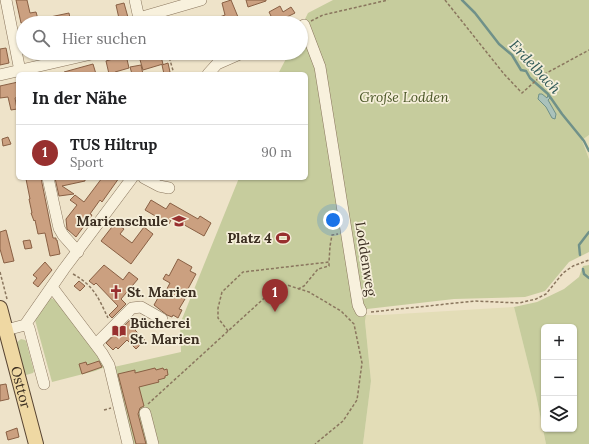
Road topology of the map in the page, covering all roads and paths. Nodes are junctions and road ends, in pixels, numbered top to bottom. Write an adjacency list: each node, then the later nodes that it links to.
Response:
1 (6, 0): 11 (street)
2 (135, 0): 6 (street)
3 (201, 0): 7 (street)
4 (388, 0): 8 (path)
5 (445, 0): 10 (path)
6 (138, 16)
7 (151, 16)
8 (308, 23)
9 (308, 38): 25 (street, Loddenweg)
10 (589, 50)
11 (16, 51)
12 (18, 60): 16 (street)
13 (72, 60): 17 (street)
14 (170, 60): 18 (path)
15 (227, 60): 19 (street)
16 (20, 71): 17 (street); 20 (street)
17 (33, 71)
18 (173, 72)
19 (210, 72)
20 (0, 75)
21 (48, 180): 26 (street)
22 (131, 180): 26 (street)
23 (148, 180): 24 (street)
24 (169, 188)
25 (346, 232): 28 (path); 33 (street, Loddenweg)
26 (78, 252): 29 (street)
27 (589, 260): 33 (path, Loddenweg)
28 (329, 262): 31 (path); 38 (path)
29 (64, 269): 30 (street); 36 (path)
30 (52, 286): 35 (street); 39 (street)
31 (298, 289): 38 (path); 45 (path)
32 (0, 308): 37 (main road, Osttor)
33 (361, 311)
34 (162, 319): 36 (street)
35 (25, 325): 37 (street); 40 (street)
36 (115, 325): 39 (street)
37 (6, 330): 42 (main road, Osttor)
38 (228, 331): 41 (path)
39 (96, 344): 43 (street)
40 (44, 384)
41 (146, 409): 44 (street)
42 (33, 443)
43 (128, 444)
44 (153, 444)
45 (315, 444)

